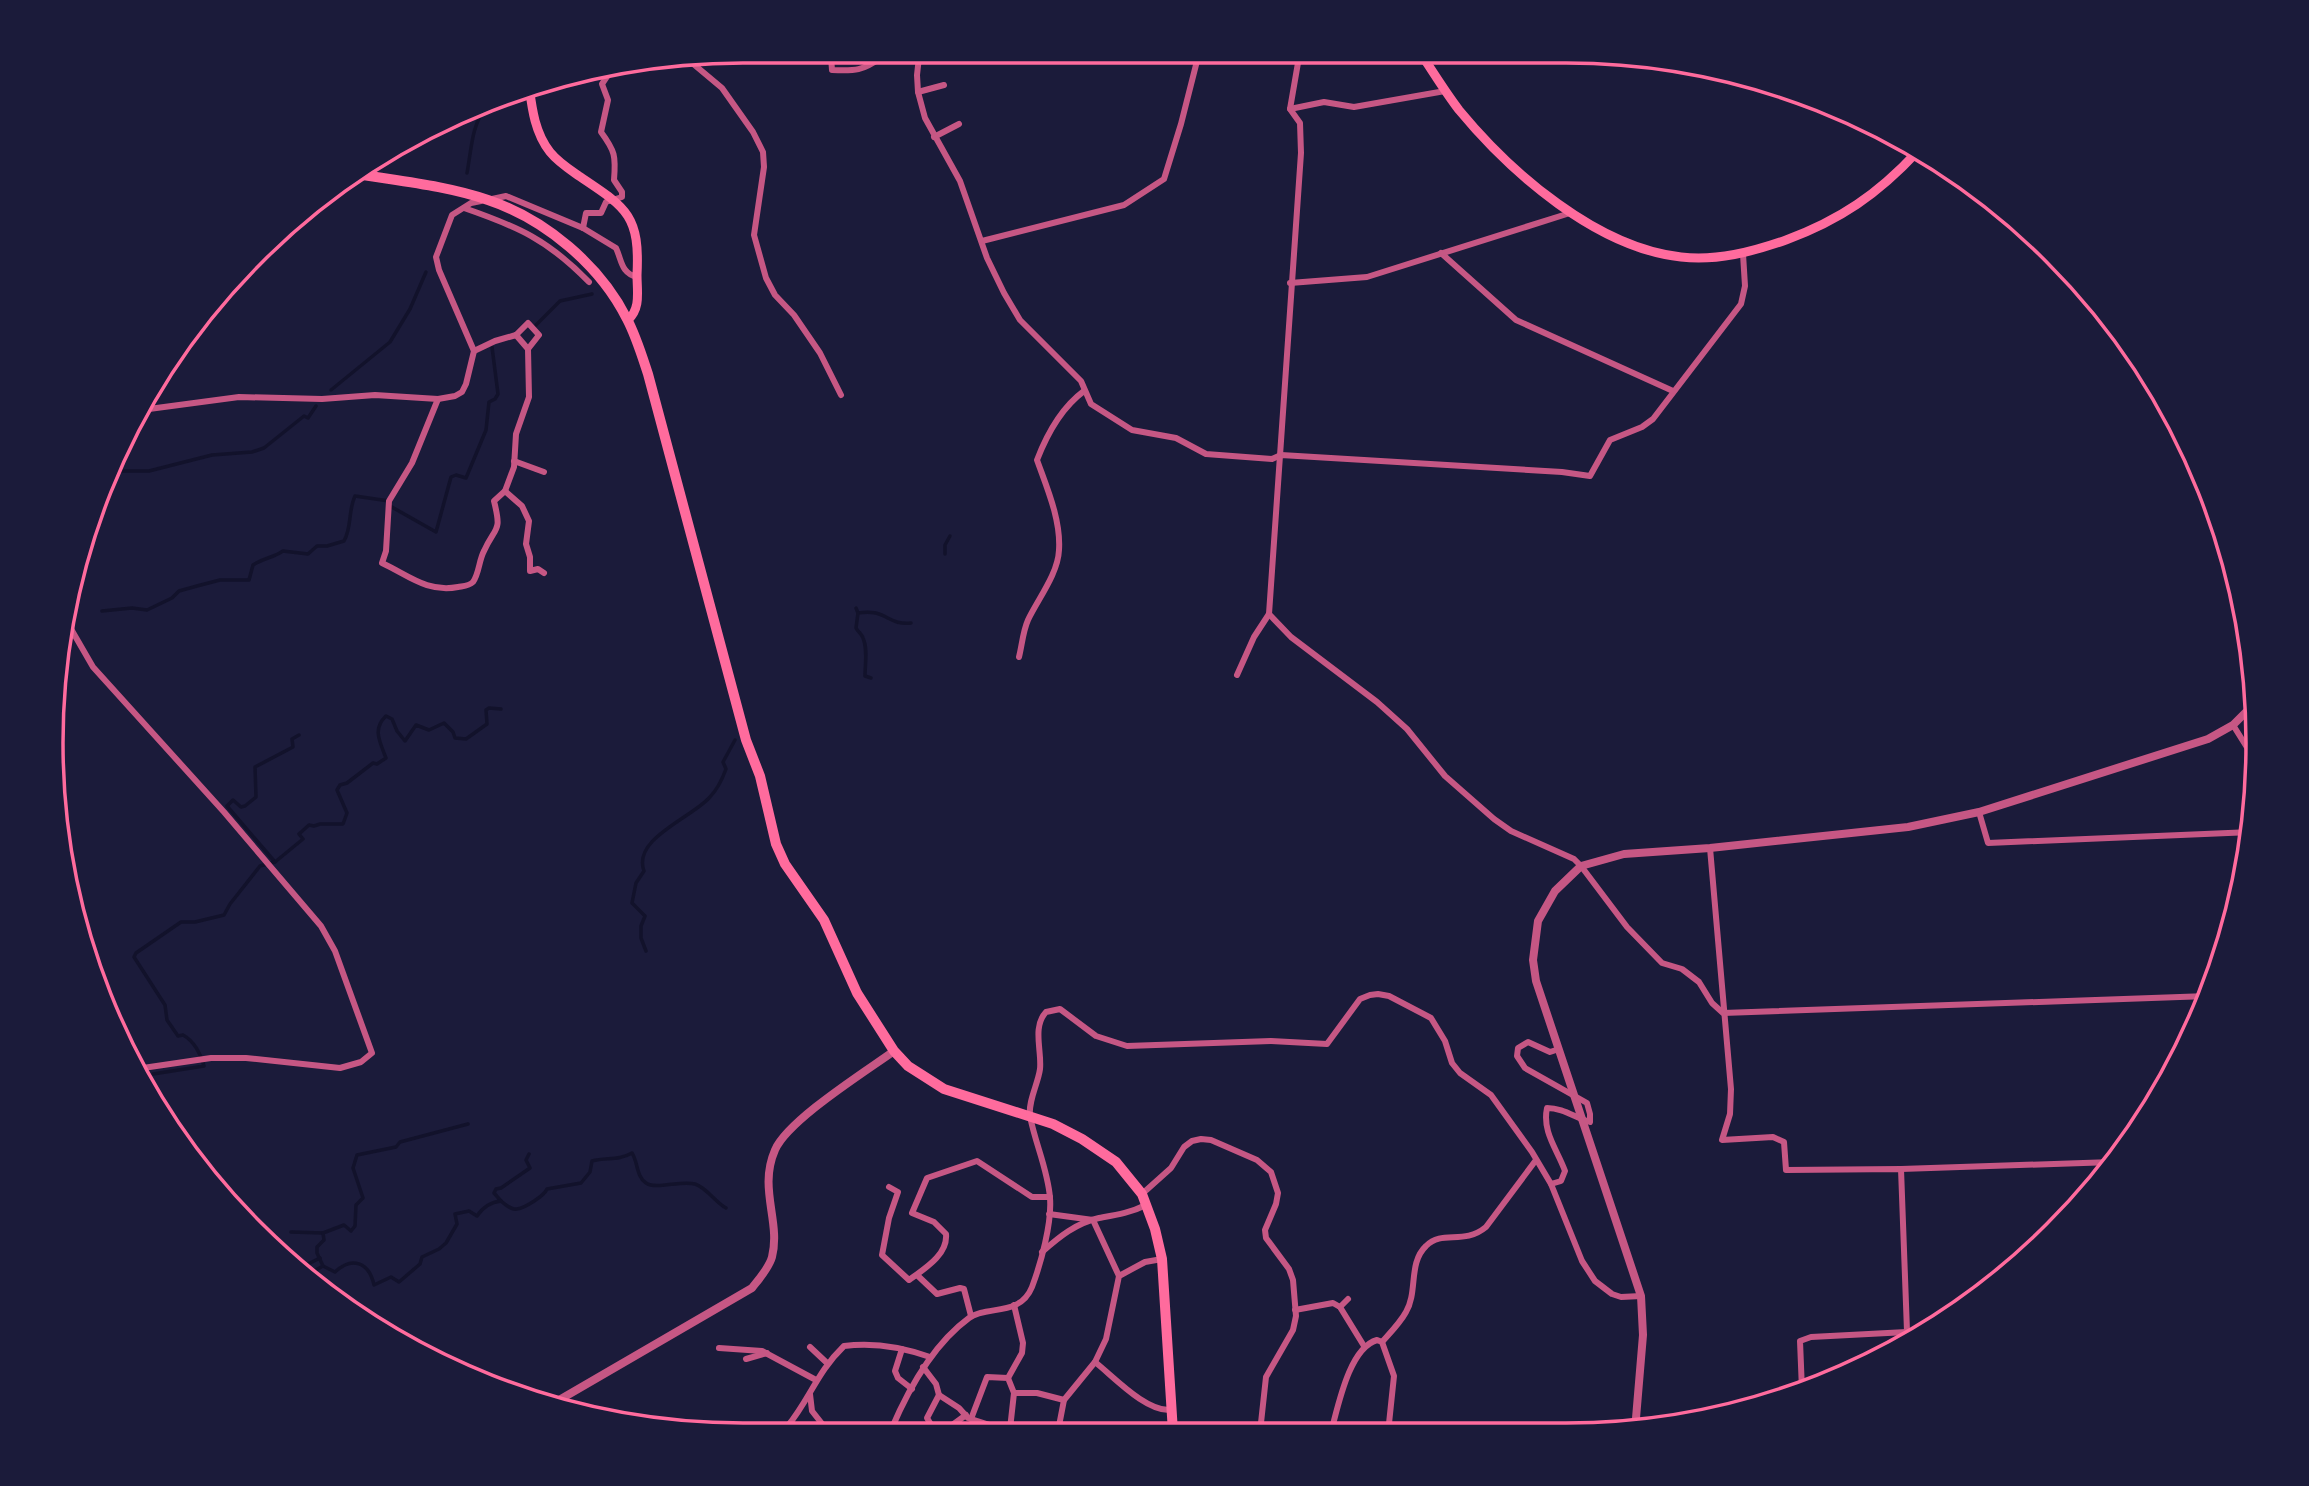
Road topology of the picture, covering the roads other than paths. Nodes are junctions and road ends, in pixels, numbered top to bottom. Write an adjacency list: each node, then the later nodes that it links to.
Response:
1 (832, 63): 2 (street)
2 (874, 63)
3 (918, 63): 11 (street)
4 (1196, 63): 22 (street)
5 (1298, 63): 13 (street)
6 (1427, 63): 10 (main road)
7 (694, 65): 34 (street)
8 (607, 77): 18 (street)
9 (944, 85): 11 (street)
10 (1445, 91): 13 (street); 20 (main road)
11 (918, 92): 15 (street)
12 (530, 97): 18 (main road)
13 (1290, 109): 27 (street)
14 (959, 124): 15 (street)
15 (934, 137): 22 (street)
16 (1912, 158): 24 (main road)
17 (368, 176): 28 (highway)
18 (615, 201): 21 (street); 25 (main road)
19 (464, 208): 21 (street); 26 (street); 31 (street)
20 (1570, 213): 23 (street); 24 (main road)
21 (583, 228): 25 (street)
22 (982, 242): 32 (street)
23 (1441, 253): 27 (street); 33 (street)
24 (1743, 254): 33 (street)
25 (637, 277): 28 (main road)
26 (589, 282)
27 (1290, 283): 37 (street)
28 (628, 320): 56 (highway)
29 (516, 335): 30 (street); 30 (street); 31 (street)
30 (528, 349): 38 (street)
31 (474, 351): 35 (street)
32 (1084, 391): 37 (street); 44 (street)
33 (1673, 391): 37 (street)
34 (841, 395)
35 (438, 399): 36 (street); 40 (street)
36 (151, 409)
37 (1281, 455): 42 (street)
38 (514, 461): 39 (street); 40 (street)
39 (544, 472)
40 (505, 491): 41 (street)
41 (544, 573)
42 (1269, 614): 45 (street); 52 (street)
43 (73, 632): 57 (street)
44 (1019, 657)
45 (1237, 675)
46 (2245, 713): 47 (street)
47 (2233, 725): 48 (street); 49 (street)
48 (2246, 746)
49 (1979, 812): 50 (street); 51 (street)
50 (2240, 833)
51 (1710, 848): 52 (street); 54 (street)
52 (1581, 866): 54 (street); 55 (street)
53 (2197, 996): 54 (street)
54 (1723, 1013): 61 (street)
55 (1559, 1049): 62 (street); 72 (street)
56 (894, 1051): 58 (highway); 97 (street)
57 (146, 1068)
58 (1031, 1118): 59 (street); 64 (street); 65 (highway)
59 (1536, 1160): 62 (street); 79 (street)
60 (2101, 1162): 61 (street)
61 (1901, 1169): 78 (street)
62 (1551, 1184): 72 (street)
63 (889, 1187): 70 (street)
64 (1050, 1197): 66 (street); 70 (street)
65 (1144, 1200): 67 (street); 69 (highway); 76 (street)
66 (1049, 1214): 67 (street); 68 (street)
67 (1093, 1220): 68 (street); 71 (street)
68 (1042, 1252): 74 (street)
69 (1162, 1259): 71 (street); 99 (highway)
70 (917, 1275): 77 (street)
71 (1119, 1276): 87 (street)
72 (1641, 1296): 101 (street)
73 (1348, 1299): 75 (street)
74 (1014, 1305): 77 (street); 90 (street)
75 (1340, 1307): 76 (street); 80 (street)
76 (1295, 1310): 111 (street)
77 (971, 1315): 85 (street)
78 (1907, 1331): 92 (street)
79 (1382, 1342): 80 (street); 113 (street)
80 (1364, 1346): 112 (street)
81 (719, 1348): 84 (street)
82 (810, 1348): 88 (street)
83 (902, 1349): 85 (street); 88 (street); 93 (street)
84 (767, 1353): 86 (street); 91 (street)
85 (930, 1357): 89 (street)
86 (746, 1359)
87 (1095, 1362): 98 (street); 99 (street)
88 (827, 1363): 91 (street)
89 (923, 1367): 93 (street); 96 (street)
90 (1008, 1378): 95 (street); 100 (street)
91 (816, 1380): 94 (street)
92 (1802, 1381)
93 (912, 1389): 104 (street)
94 (810, 1392): 102 (street); 103 (street)
95 (1014, 1393): 98 (street); 108 (street)
96 (939, 1395): 100 (street); 105 (street)
97 (562, 1398)
98 (1064, 1400): 109 (street)
99 (1171, 1410): 110 (highway)
100 (968, 1417): 106 (street); 107 (street)
101 (1636, 1419)
102 (790, 1423)
103 (821, 1423)
104 (895, 1423)
105 (930, 1423)
106 (958, 1423)
107 (985, 1423)
108 (1012, 1423)
109 (1060, 1423)
110 (1172, 1423)
111 (1261, 1423)
112 (1334, 1423)
113 (1389, 1423)

